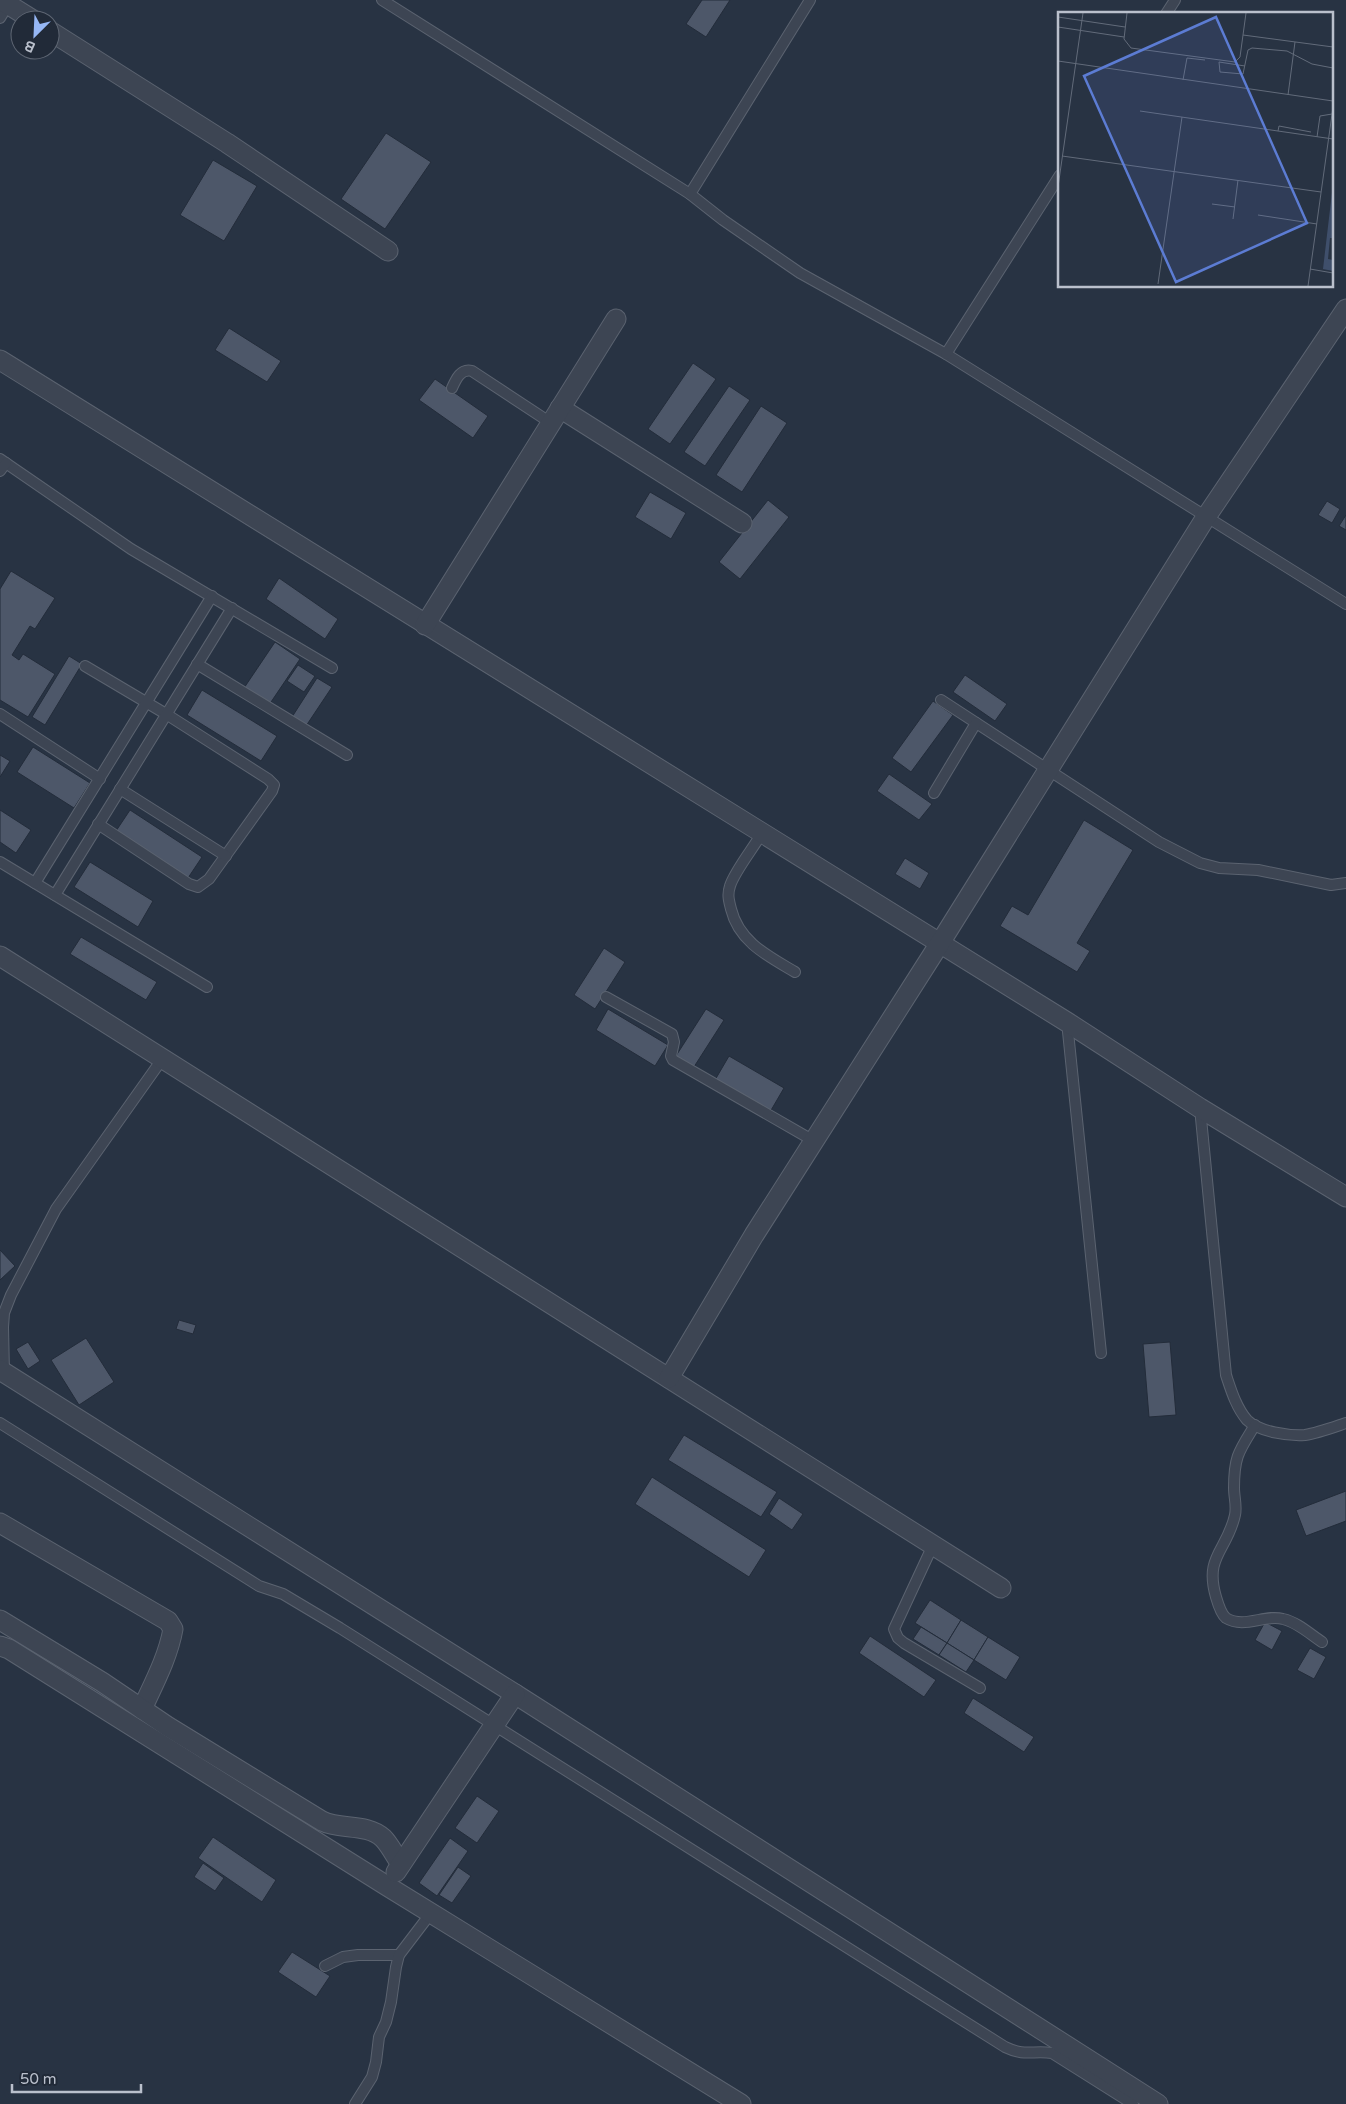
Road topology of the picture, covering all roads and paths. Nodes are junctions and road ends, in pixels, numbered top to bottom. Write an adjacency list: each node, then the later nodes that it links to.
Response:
1 (382, 0): 7 (lane)
2 (810, 0): 7 (lane)
3 (1176, 0): 4 (lane)
4 (1167, 12)
5 (60, 37): 8 (street)
6 (1058, 178): 11 (lane)
7 (690, 194): 11 (lane)
8 (388, 251)
9 (1344, 315): 16 (street)
10 (616, 319): 14 (street)
11 (946, 354): 16 (lane)
12 (0, 360): 21 (street)
13 (452, 388): 14 (lane)
14 (556, 415): 17 (street); 21 (street)
15 (2, 465): 18 (lane)
16 (1206, 517): 19 (lane); 31 (street)
17 (742, 523)
18 (212, 596): 20 (lane); 26 (lane)
19 (1346, 604)
20 (232, 608): 22 (lane); 24 (lane)
21 (425, 625): 36 (street)
22 (197, 664): 28 (lane); 30 (lane)
23 (85, 666): 26 (lane)
24 (332, 668)
25 (941, 700): 29 (lane)
26 (147, 702): 28 (lane); 32 (lane)
27 (0, 714): 32 (lane)
28 (166, 714): 33 (lane); 37 (lane)
29 (976, 723): 31 (lane); 34 (lane)
30 (347, 755)
31 (1048, 770): 40 (lane); 42 (street)
32 (100, 779): 39 (lane)
33 (120, 789): 35 (lane); 37 (lane)
34 (934, 793)
35 (98, 824): 37 (lane); 41 (lane)
36 (762, 833): 42 (street); 44 (lane)
37 (226, 856)
38 (0, 862): 39 (lane)
39 (36, 883): 41 (lane)
40 (1346, 883)
41 (55, 895): 45 (lane)
42 (940, 943): 47 (street); 50 (street)
43 (0, 956): 48 (street)
44 (795, 972)
45 (207, 987)
46 (606, 997): 50 (lane)
47 (1067, 1022): 49 (street); 52 (lane)
48 (163, 1058): 53 (lane); 54 (street)
49 (1200, 1108): 51 (street); 57 (lane)
50 (814, 1141): 54 (street)
51 (1346, 1197)
52 (1102, 1353)
53 (2, 1372): 65 (street)
54 (669, 1378): 59 (street)
55 (1346, 1422): 57 (lane)
56 (0, 1423): 67 (lane)
57 (1255, 1425): 62 (lane)
58 (0, 1523): 66 (street)
59 (932, 1544): 60 (street); 64 (lane)
60 (1001, 1588)
61 (0, 1620): 66 (street)
62 (1322, 1642)
63 (0, 1646): 69 (street)
64 (980, 1688)
65 (515, 1694): 67 (street); 77 (street)
66 (142, 1709): 68 (street)
67 (494, 1726): 68 (street); 76 (lane)
68 (401, 1864): 69 (street)
69 (387, 1886): 70 (street)
70 (431, 1913): 71 (lane); 73 (street)
71 (400, 1955): 72 (lane); 74 (lane)
72 (324, 1966)
73 (718, 2098): 75 (street)
74 (355, 2104)
75 (741, 2104)
76 (1134, 2104)
77 (1158, 2104)

